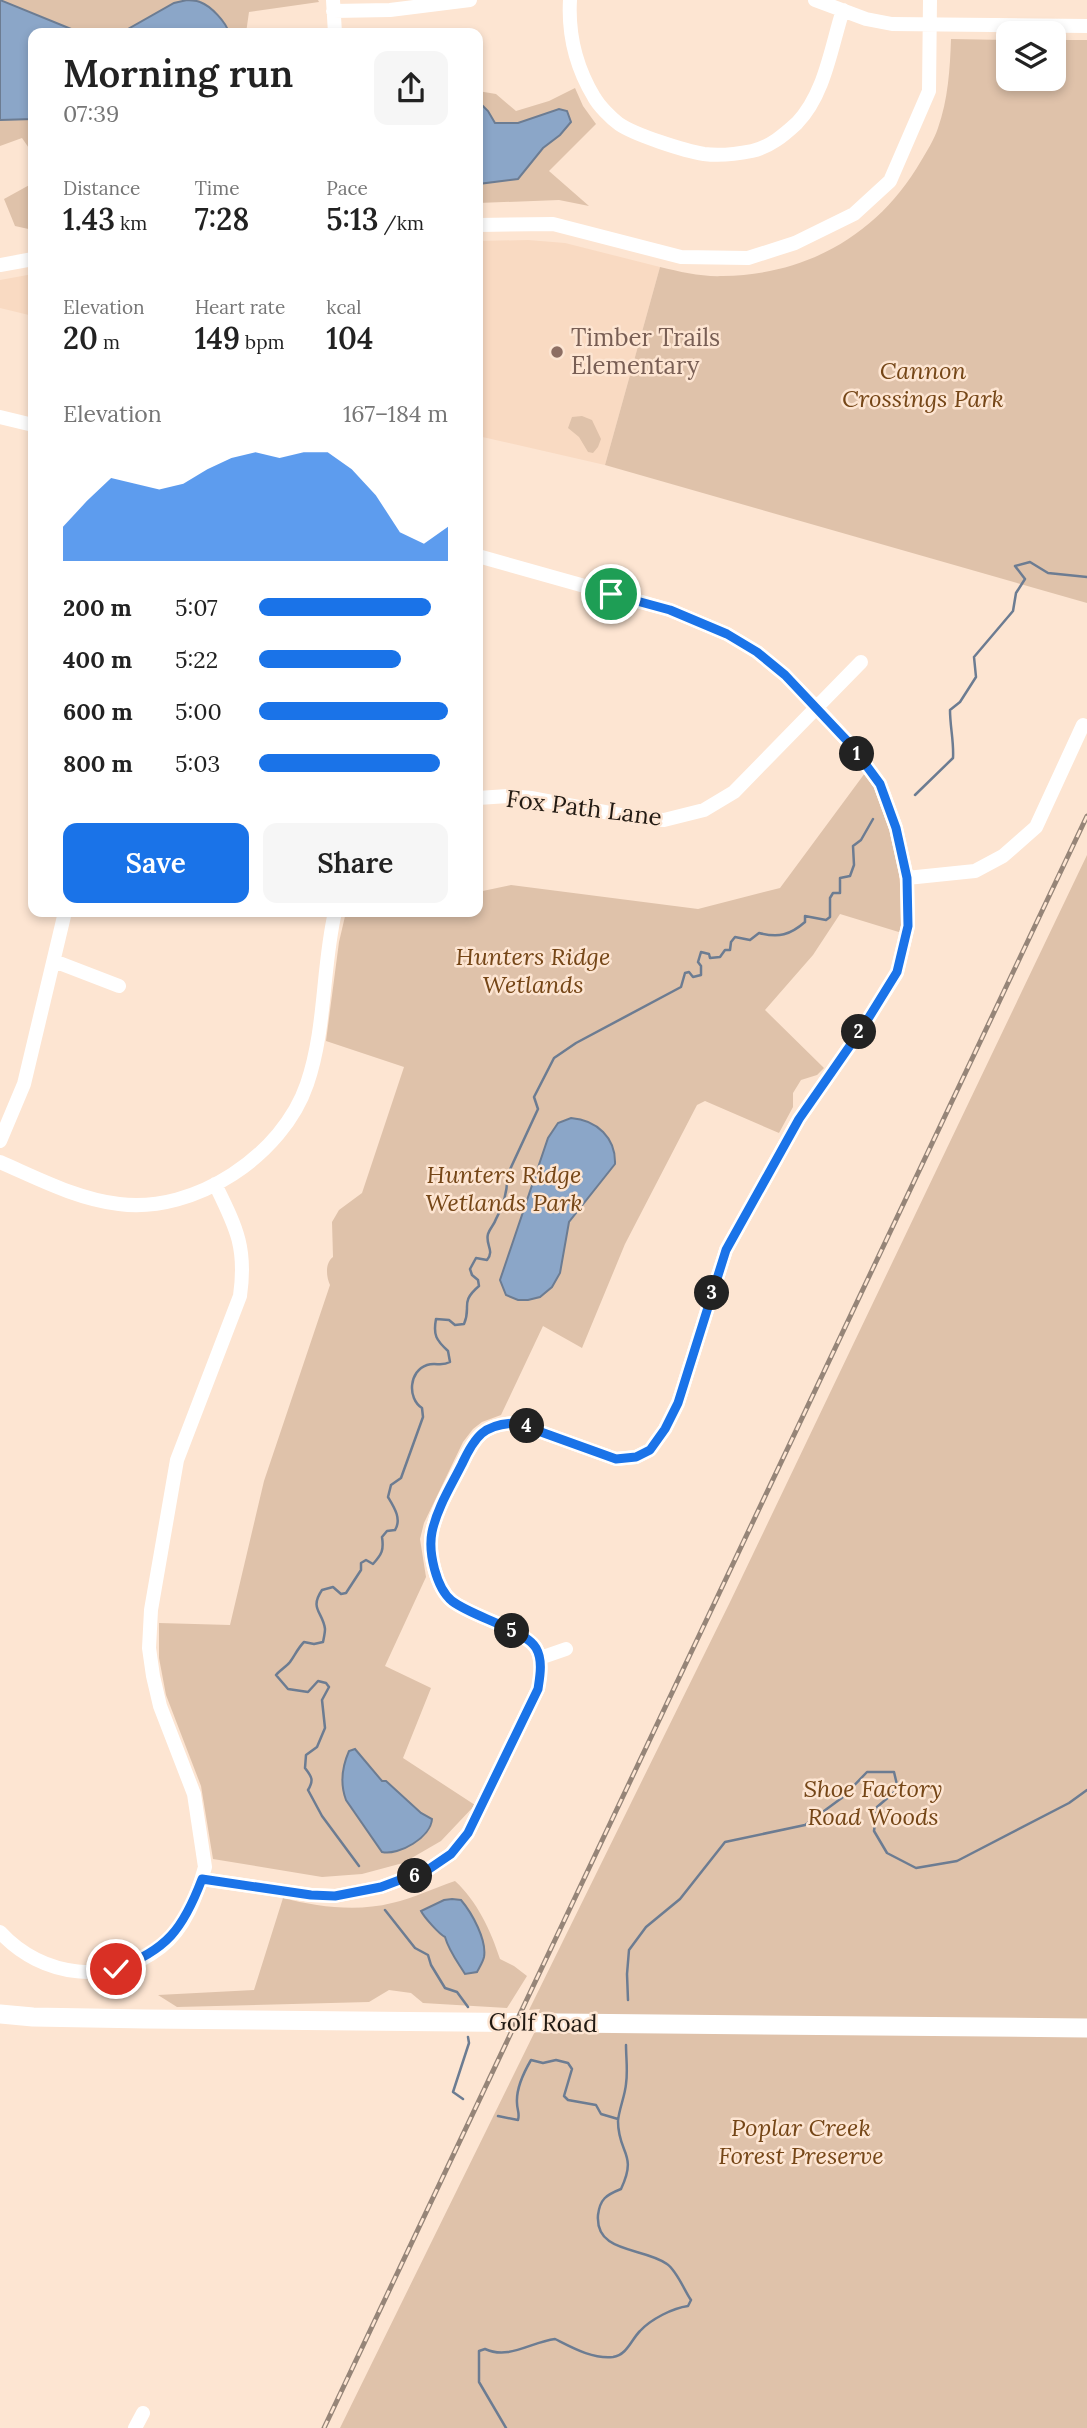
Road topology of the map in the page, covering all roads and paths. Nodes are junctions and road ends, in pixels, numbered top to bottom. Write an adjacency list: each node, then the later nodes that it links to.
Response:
1 (470, 0): 5 (street)
2 (570, 0): 6 (street)
3 (814, 0): 6 (street)
4 (930, 0): 7 (street)
5 (333, 5): 9 (street)
6 (843, 10): 7 (street)
7 (929, 24): 8 (street); 10 (street)
8 (1087, 26)
9 (335, 28)
10 (483, 225)
11 (28, 260): 12 (street)
12 (0, 265)
13 (0, 417): 14 (street)
14 (28, 424)
15 (483, 557): 17 (street)
16 (861, 662): 17 (street, Fox Path Lane)
17 (817, 708): 19 (street, Fox Path Lane); 20 (street)
18 (1083, 725): 20 (street)
19 (483, 798)
20 (907, 878): 29 (street)
21 (64, 917): 23 (street)
22 (334, 917): 27 (street)
23 (54, 961): 24 (street); 25 (street)
24 (119, 986)
25 (0, 1141)
26 (0, 1162): 27 (street)
27 (215, 1184): 30 (street)
28 (566, 1649): 29 (street)
29 (540, 1658): 30 (street)
30 (202, 1879): 31 (street)
31 (0, 1932)
32 (0, 2014): 33 (main road, Golf Road)
33 (1087, 2028)
34 (143, 2413): 35 (street)
35 (135, 2428)

